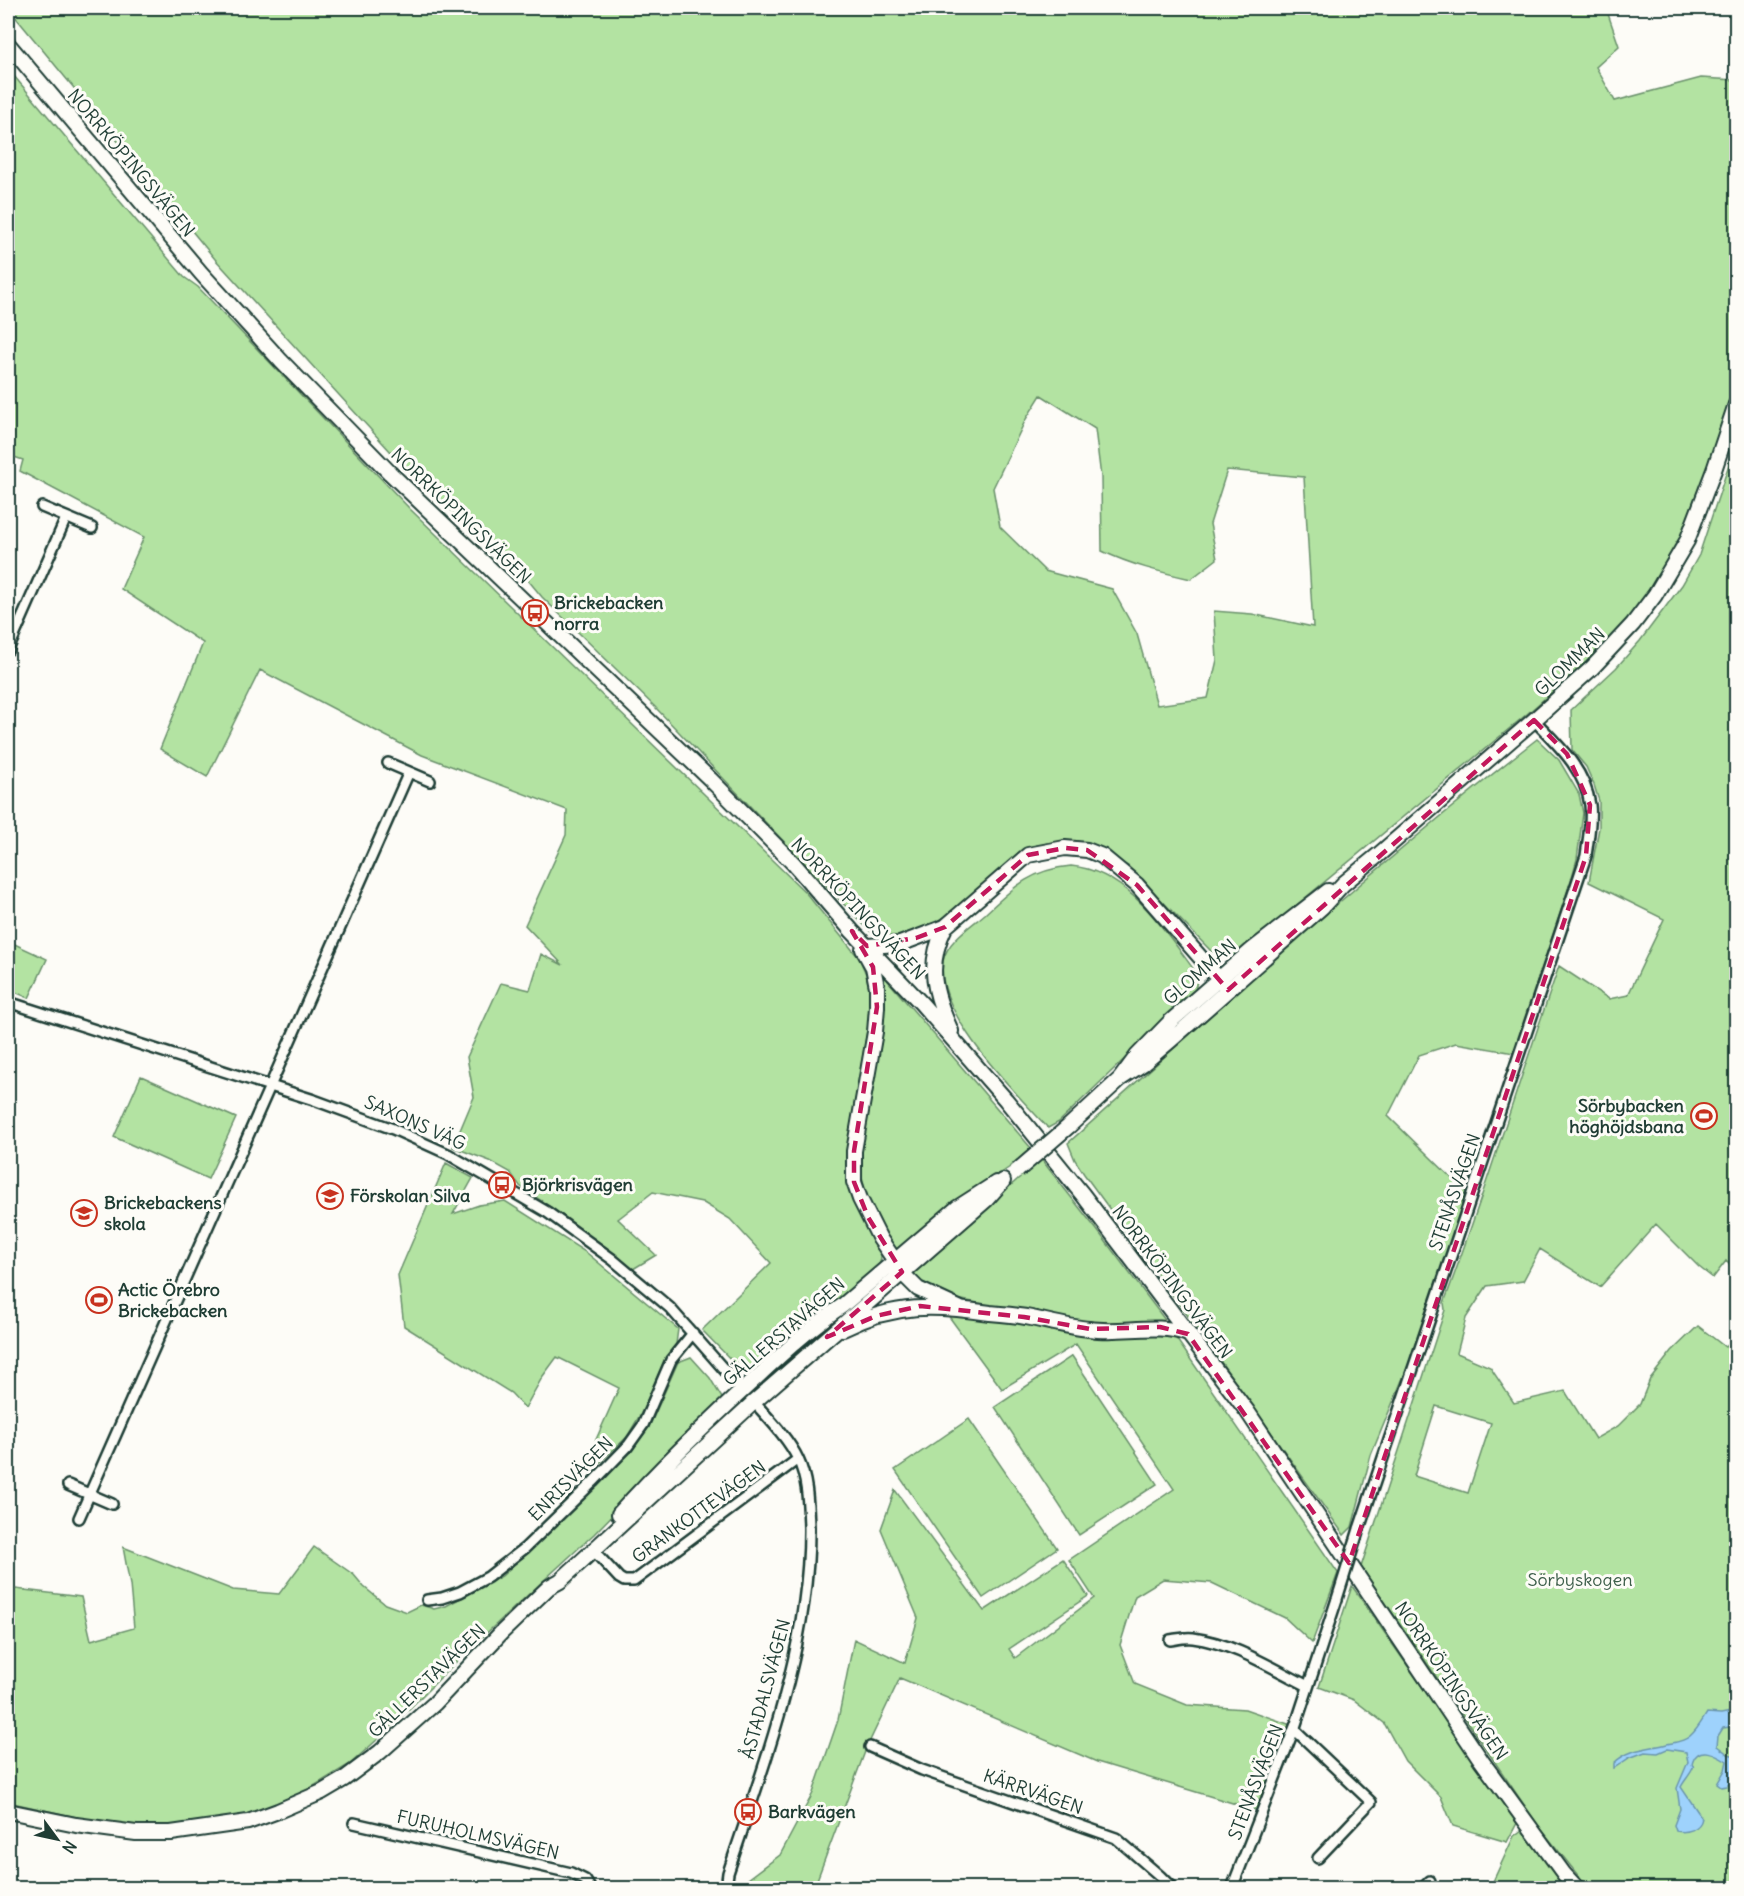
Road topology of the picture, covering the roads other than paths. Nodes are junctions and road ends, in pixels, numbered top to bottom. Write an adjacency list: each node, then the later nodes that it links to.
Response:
1 (8, 44): 12 (main road, NORRKÖPINGSVÄGEN)
2 (1737, 404): 7 (main road, GLOMMAN)
3 (42, 507): 4 (street)
4 (66, 518): 5 (street); 6 (street)
5 (92, 528)
6 (8, 650)
7 (1534, 720): 14 (main road, GLOMMAN); 34 (street, STENÅSVÄGEN, bridge)
8 (388, 763): 9 (street)
9 (409, 772): 10 (street); 17 (street)
10 (430, 781)
11 (945, 927): 13 (main road); 14 (main road); 16 (main road)
12 (852, 931): 13 (main road, NORRKÖPINGSVÄGEN); 18 (main road)
13 (867, 946): 16 (main road, NORRKÖPINGSVÄGEN)
14 (1224, 984): 18 (main road, GLOMMAN, bridge)
15 (8, 1002): 17 (street, SAXONS VÄG)
16 (957, 1044): 21 (main road, NORRKÖPINGSVÄGEN)
17 (270, 1085): 20 (street, SAXONS VÄG); 27 (street)
18 (898, 1266): 19 (main road); 22 (main road, GÄLLERSTAVÄGEN); 23 (main road, GÄLLERSTAVÄGEN)
19 (962, 1309): 21 (main road); 22 (main road)
20 (693, 1333): 23 (street, SAXONS VÄG); 32 (street, ENRISVÄGEN)
21 (1188, 1334): 44 (main road, NORRKÖPINGSVÄGEN)
22 (827, 1337): 24 (main road, GÄLLERSTAVÄGEN)
23 (742, 1390): 24 (main road); 31 (main road, GÄLLERSTAVÄGEN)
24 (753, 1402): 25 (street, ÅSTADALSVÄGEN); 30 (main road, GÄLLERSTAVÄGEN)
25 (798, 1459): 30 (street, GRANKOTTEVÄGEN); 41 (street, ÅSTADALSVÄGEN)
26 (68, 1485): 27 (street)
27 (89, 1494): 28 (street); 29 (street)
28 (112, 1504)
29 (79, 1518)
30 (592, 1550): 31 (main road, GÄLLERSTAVÄGEN)
31 (549, 1587): 37 (main road, GÄLLERSTAVÄGEN)
32 (427, 1600)
33 (1170, 1640): 34 (street)
34 (1308, 1686): 35 (street, STENÅSVÄGEN)
35 (1294, 1729): 39 (street); 43 (street, STENÅSVÄGEN)
36 (870, 1747): 42 (street, KÄRRVÄGEN)
37 (8, 1810)
38 (354, 1823): 40 (street, FURUHOLMSVÄGEN)
39 (1318, 1858)
40 (590, 1888)
41 (726, 1888)
42 (1172, 1888)
43 (1232, 1888)
44 (1577, 1888)

